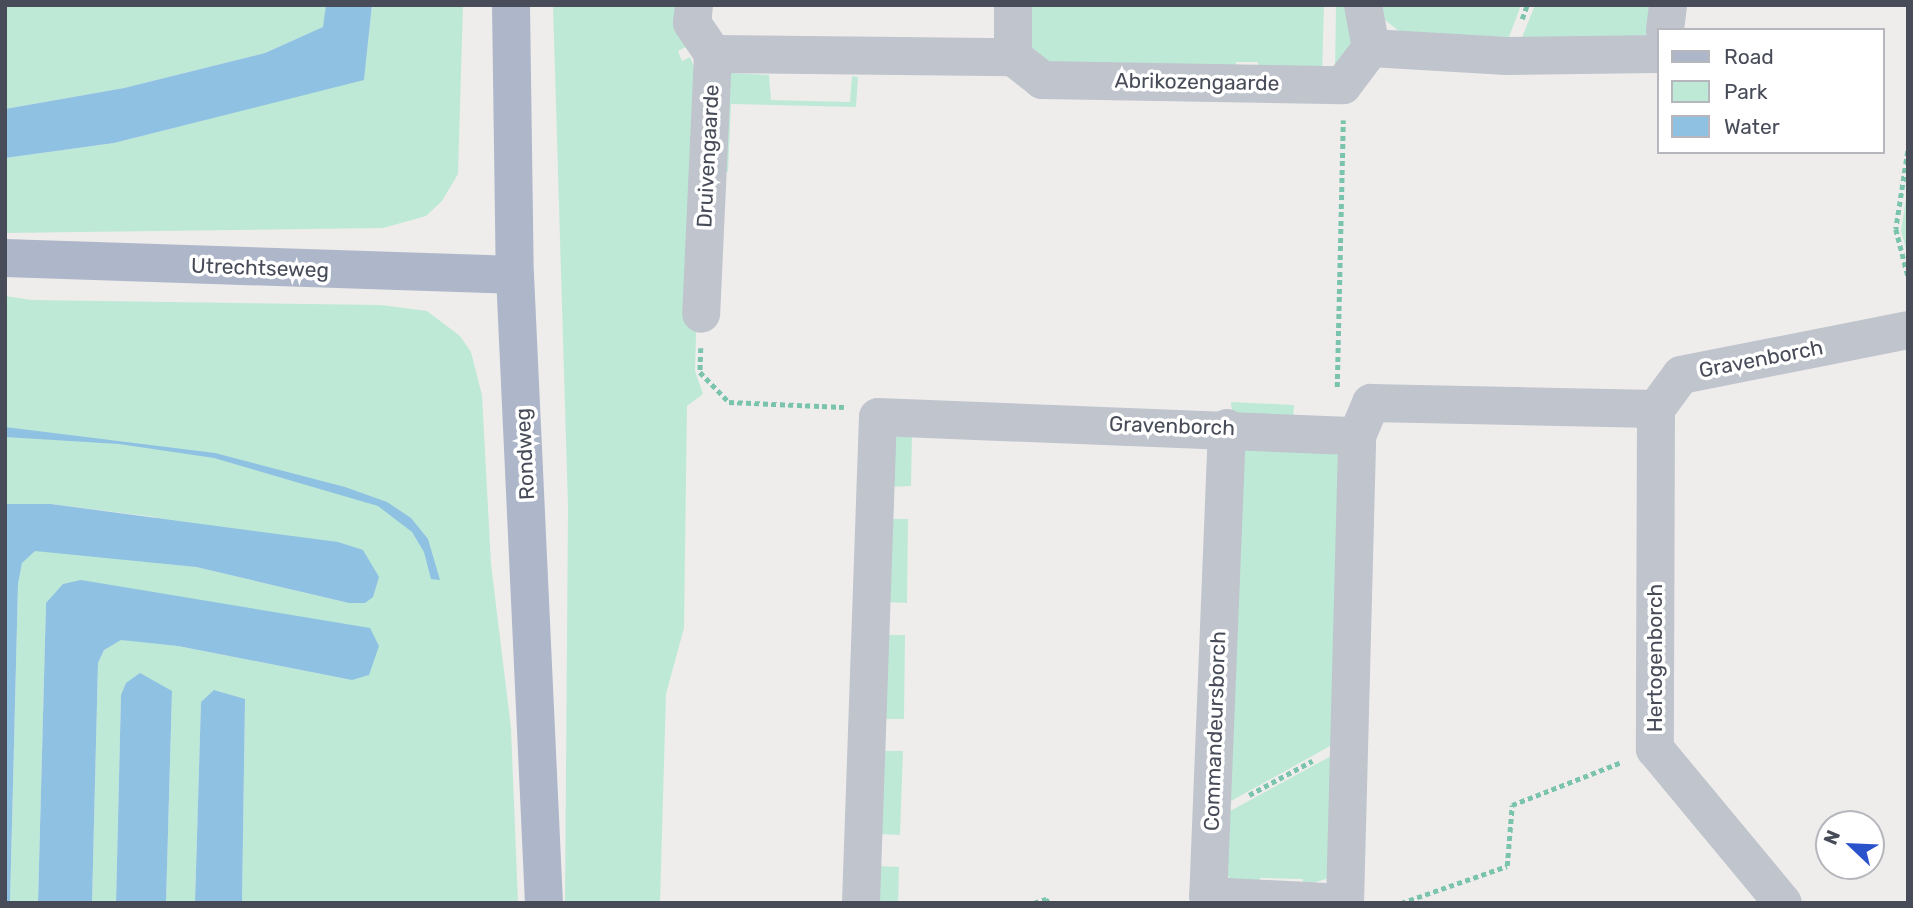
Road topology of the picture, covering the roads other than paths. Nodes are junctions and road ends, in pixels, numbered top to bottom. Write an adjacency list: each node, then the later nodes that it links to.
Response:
1 (511, 5): 12 (main road, Rondweg)
2 (694, 5): 8 (street, Druivengaarde)
3 (1013, 5): 10 (street)
4 (1363, 5): 7 (street)
5 (1668, 5): 6 (street)
6 (1665, 28)
7 (1371, 48): 9 (street); 10 (street, Abrikozengaarde)
8 (713, 54): 10 (street); 13 (street, Druivengaarde)
9 (1658, 54)
10 (1013, 57)
11 (5, 258): 12 (main road, Utrechtseweg)
12 (515, 275): 18 (main road, Rondweg)
13 (701, 314)
14 (1908, 330): 15 (street, Gravenborch)
15 (1656, 409): 17 (street); 20 (street, Hertogenborch)
16 (1227, 428): 17 (street, Gravenborch); 17 (street, Commandeursborch); 19 (street, Gravenborch)
17 (1346, 435)
18 (544, 903)
19 (861, 903)
20 (1783, 903)

